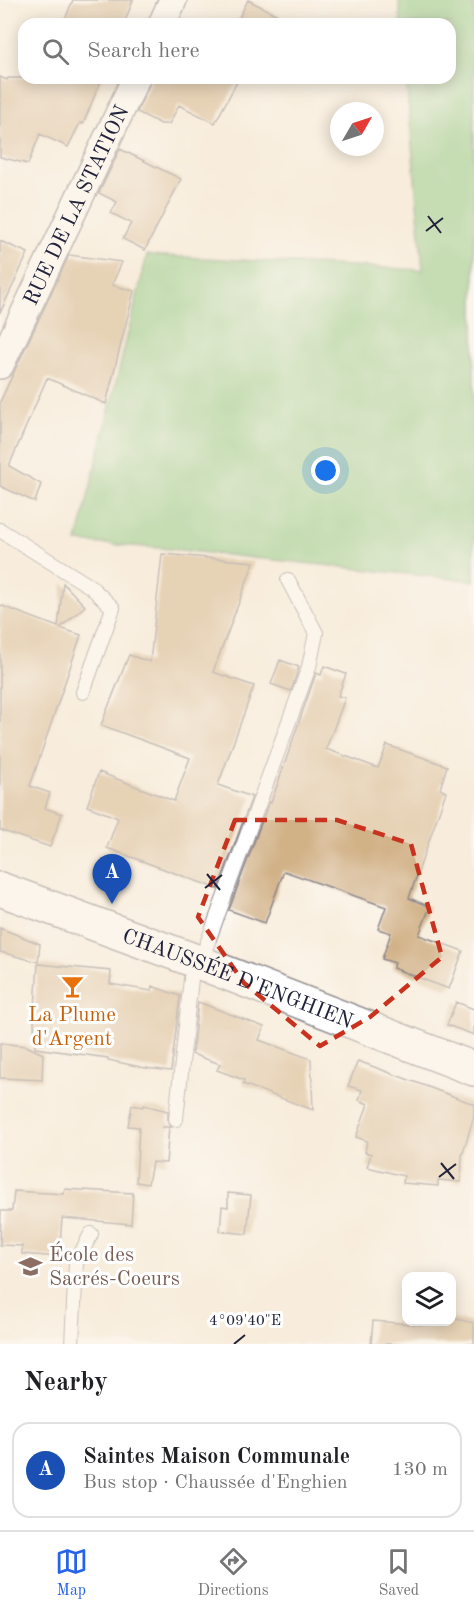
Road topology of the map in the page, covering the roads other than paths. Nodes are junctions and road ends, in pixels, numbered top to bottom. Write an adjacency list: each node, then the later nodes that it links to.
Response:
1 (174, 0): 2 (street)
2 (165, 18)
3 (133, 84): 4 (street, RUE DE LA STATION)
4 (0, 365)
5 (0, 530): 7 (lane)
6 (288, 580): 9 (lane)
7 (83, 692)
8 (0, 889): 9 (main road, CHAUSSÉE D'ENGHIEN)
9 (197, 962): 10 (main road, CHAUSSÉE D'ENGHIEN); 11 (lane)
10 (474, 1069)
11 (176, 1119)
12 (91, 1234): 13 (lane)
13 (72, 1344)

